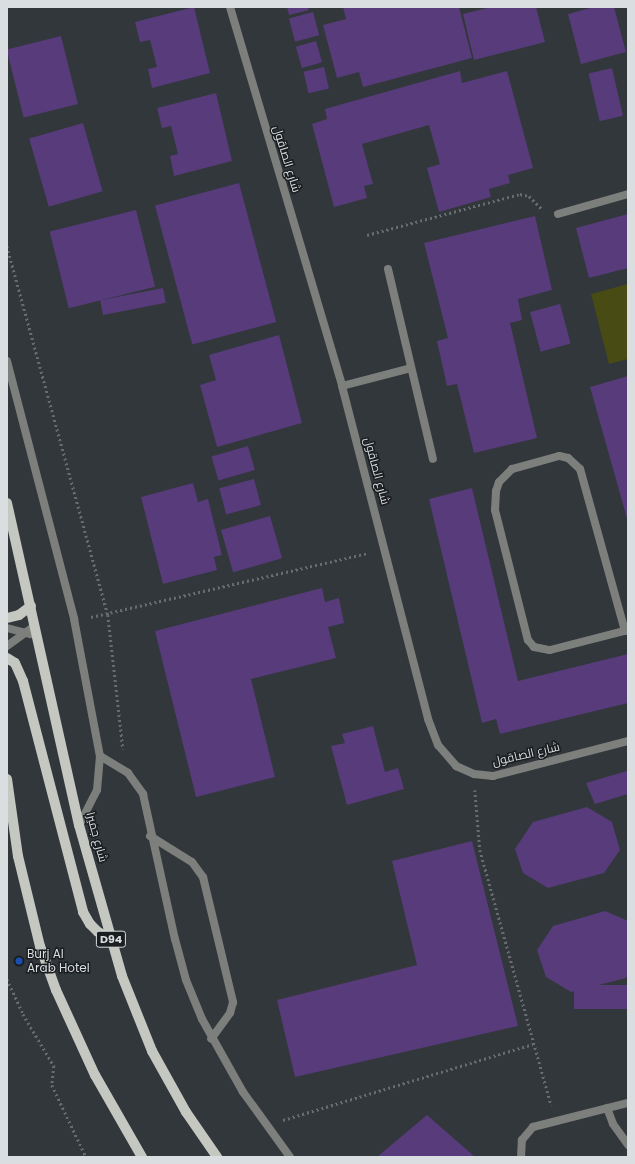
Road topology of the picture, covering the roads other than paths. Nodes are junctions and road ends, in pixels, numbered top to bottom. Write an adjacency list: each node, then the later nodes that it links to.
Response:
1 (230, 7): 7 (street, شارع الصاقول)
2 (628, 194): 3 (street)
3 (558, 214)
4 (388, 269): 6 (street)
5 (7, 361): 18 (street)
6 (411, 368): 7 (street); 8 (street)
7 (342, 386): 17 (street, شارع الصاقول)
8 (433, 459)
9 (7, 503): 10 (main road, شارع جميرا / D94)
10 (31, 606): 11 (main road); 13 (main road, شارع جميرا / D94)
11 (7, 618)
12 (7, 628): 13 (street)
13 (31, 629): 15 (street); 21 (main road, شارع جميرا / D94)
14 (627, 631): 14 (street)
15 (7, 646)
16 (7, 658): 23 (main road)
17 (628, 741)
18 (100, 756): 21 (street); 22 (street)
19 (7, 779): 20 (main road)
20 (8, 789): 28 (main road)
21 (79, 824): 23 (main road, شارع جميرا / D94)
22 (150, 836): 24 (street); 24 (street)
23 (110, 937): 29 (main road, شارع جميرا / D94)
24 (211, 1038): 30 (street)
25 (628, 1103): 26 (street)
26 (607, 1108): 27 (street); 31 (street)
27 (628, 1144)
28 (142, 1157)
29 (217, 1157)
30 (290, 1157)
31 (521, 1157)

